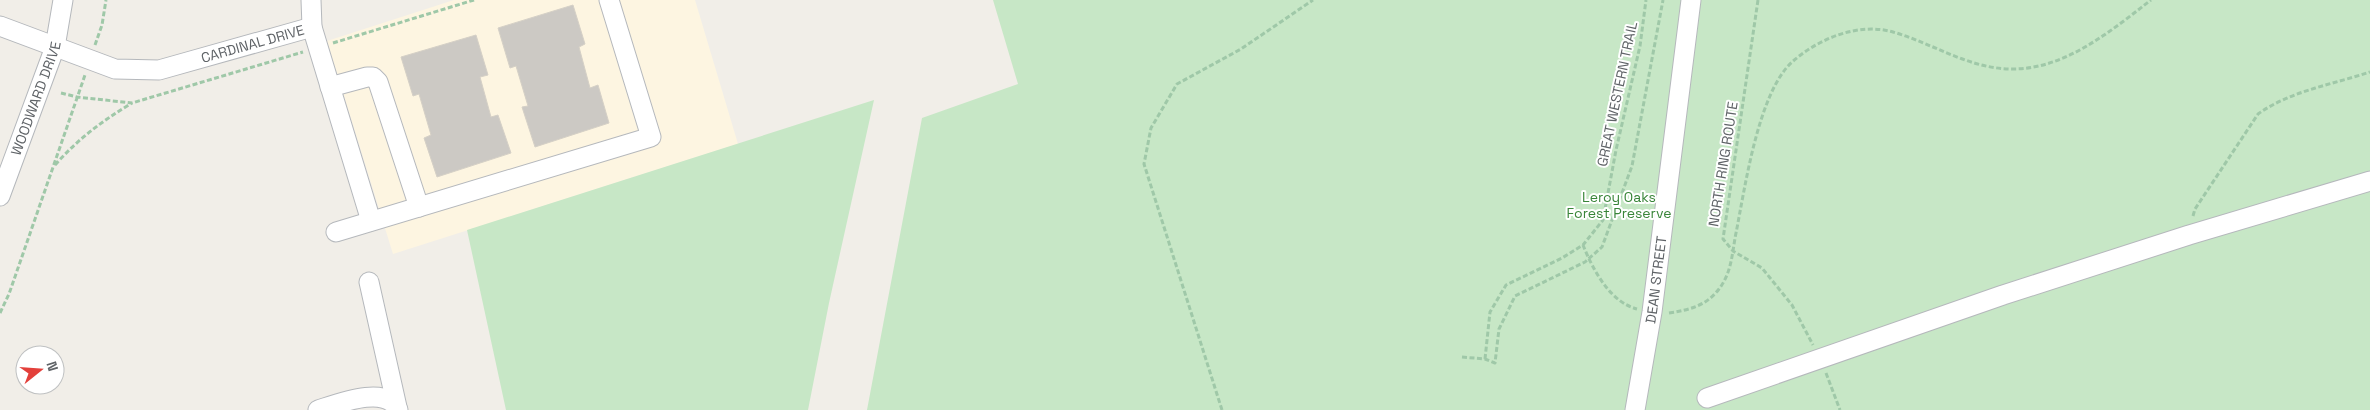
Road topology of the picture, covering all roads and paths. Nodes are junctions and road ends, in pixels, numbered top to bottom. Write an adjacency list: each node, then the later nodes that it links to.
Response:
1 (63, 0): 15 (street, WOODWARD DRIVE)
2 (106, 0): 16 (path)
3 (311, 0): 13 (street)
4 (474, 0): 14 (path)
5 (610, 0): 27 (street)
6 (1313, 0): 44 (path)
7 (1646, 0): 31 (path, GREAT WESTERN TRAIL)
8 (1663, 0): 33 (path)
9 (1691, 0): 45 (street, DEAN STREET)
10 (1758, 0): 32 (path, NORTH RING ROUTE)
11 (2151, 0): 32 (path)
12 (0, 26): 15 (street, CARDINAL DRIVE)
13 (312, 27): 15 (street, CARDINAL DRIVE); 20 (street, CARDINAL DRIVE)
14 (334, 42)
15 (56, 47): 26 (street, WOODWARD DRIVE)
16 (95, 47)
17 (311, 50): 23 (path)
18 (87, 70): 22 (path)
19 (2370, 72): 30 (path)
20 (330, 87): 27 (street); 28 (street, CARDINAL DRIVE)
21 (61, 93): 22 (path)
22 (77, 97): 23 (path); 24 (path)
23 (132, 103): 24 (path)
24 (53, 167): 36 (path)
25 (2370, 181): 30 (street)
26 (0, 196)
27 (419, 206): 28 (street)
28 (371, 221): 29 (street)
29 (336, 232)
30 (2189, 235): 39 (street)
31 (1584, 245): 33 (path); 40 (path)
32 (1733, 250): 37 (path); 39 (path)
33 (1589, 259): 35 (path); 40 (path)
34 (369, 282): 42 (street)
35 (1643, 311)
36 (0, 313)
37 (1664, 314)
38 (1462, 357): 40 (path)
39 (1821, 358): 41 (street); 46 (path)
40 (1485, 359)
41 (1706, 398)
42 (397, 408): 43 (street)
43 (318, 410)
44 (1222, 410)
45 (1635, 410)
46 (1840, 410)

